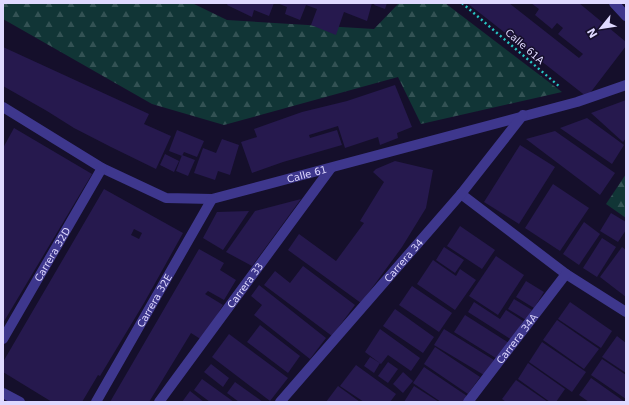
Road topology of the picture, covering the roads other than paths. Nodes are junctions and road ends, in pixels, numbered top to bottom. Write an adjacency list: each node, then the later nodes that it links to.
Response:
1 (614, 3): 2 (street)
2 (626, 16)
3 (626, 85): 5 (street, Calle 61)
4 (5, 112): 6 (street, Calle 61)
5 (523, 115): 7 (street, Calle 61); 8 (street, Carrera 34)
6 (102, 168): 9 (street, Calle 61); 12 (street, Carrera 32D)
7 (331, 168): 9 (street, Calle 61); 16 (street, Carrera 33)
8 (461, 194): 10 (street); 17 (street, Carrera 34)
9 (212, 199): 15 (street, Carrera 32E)
10 (566, 274): 11 (street); 18 (street, Carrera 34A)
11 (626, 312)
12 (3, 340)
13 (3, 393): 14 (street)
14 (20, 402)
15 (96, 402)
16 (159, 402)
17 (280, 402)
18 (468, 402)

